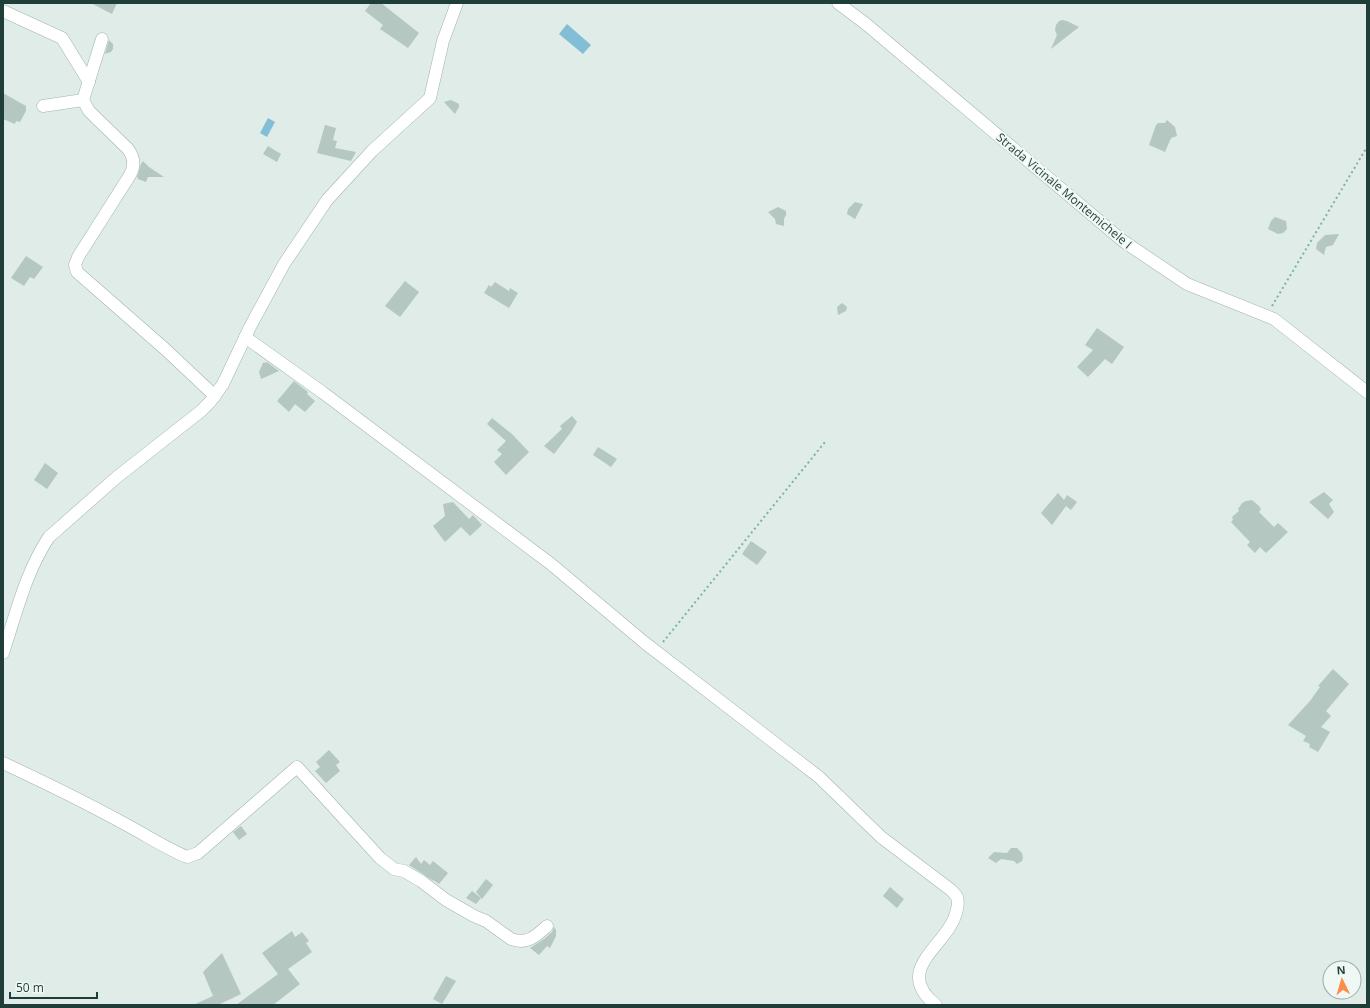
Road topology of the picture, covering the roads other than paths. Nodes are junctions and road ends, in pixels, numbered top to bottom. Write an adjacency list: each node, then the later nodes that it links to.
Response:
1 (457, 3): 8 (street)
2 (838, 3): 9 (street, Strada Vicinale Montemichele I)
3 (3, 10): 5 (street)
4 (102, 39): 5 (street)
5 (89, 82): 6 (street)
6 (83, 100): 7 (street); 10 (street)
7 (43, 106)
8 (245, 337): 10 (street); 14 (street)
9 (1367, 392)
10 (215, 396): 11 (street)
11 (3, 653)
12 (3, 763): 13 (street)
13 (547, 926)
14 (936, 1005)

